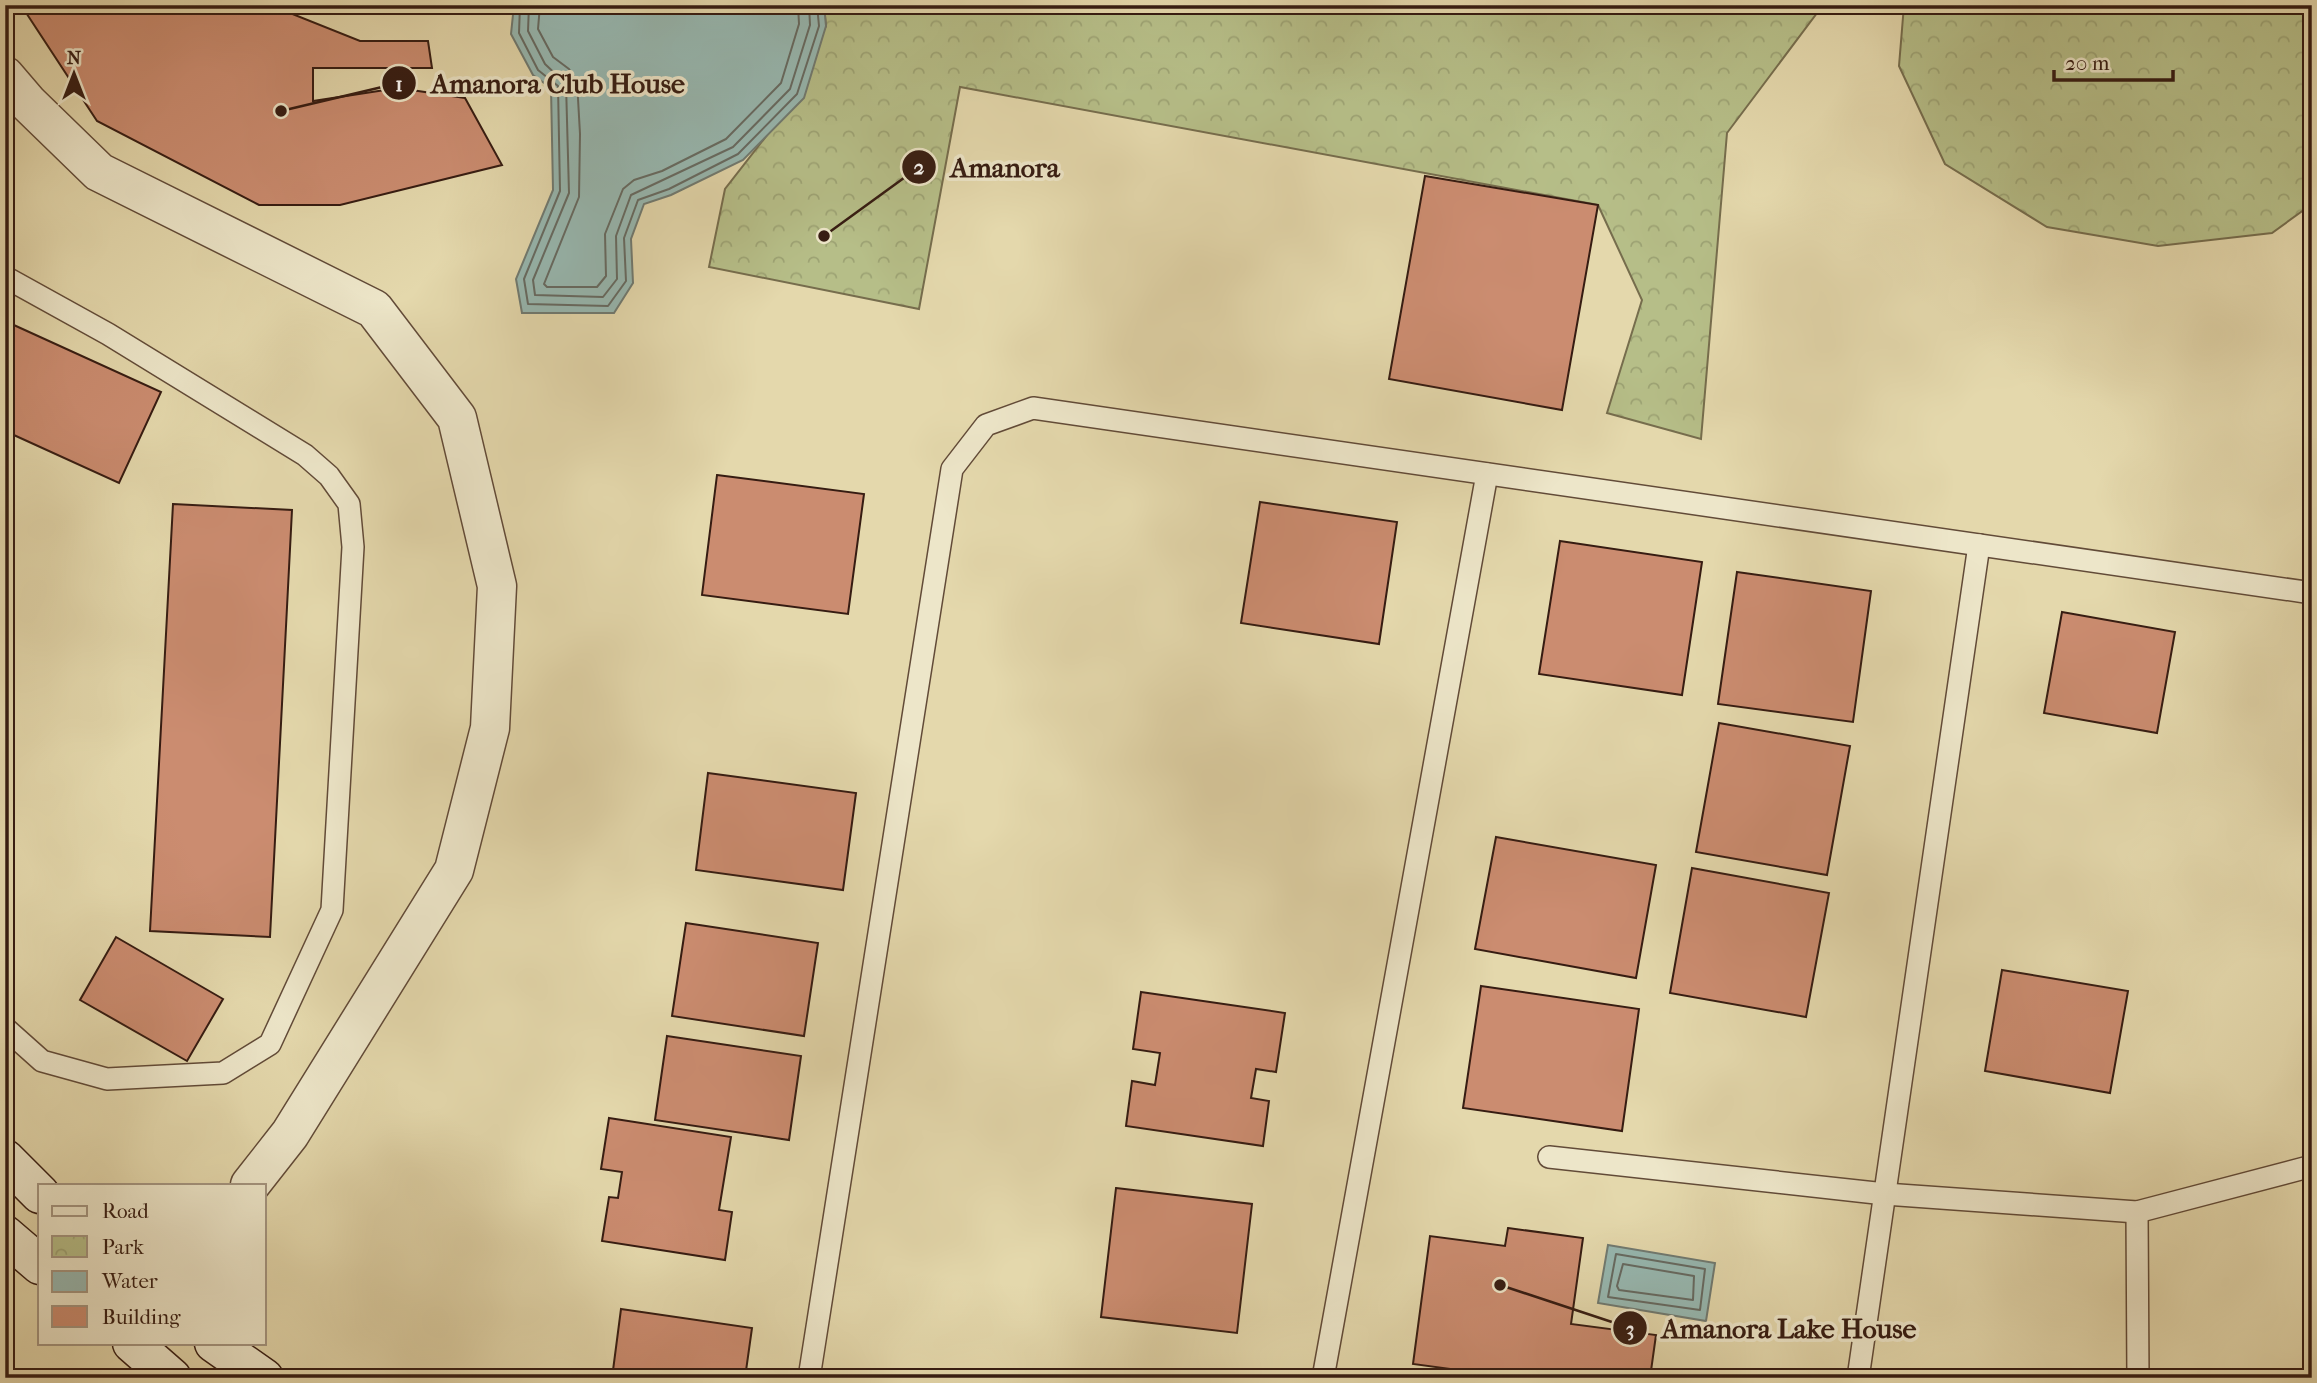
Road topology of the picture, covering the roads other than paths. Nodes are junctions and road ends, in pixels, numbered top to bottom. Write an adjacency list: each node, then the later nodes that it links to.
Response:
1 (5, 76): 10 (street)
2 (5, 276): 6 (lane)
3 (1487, 474): 4 (lane); 20 (lane); 21 (lane)
4 (1979, 545): 5 (lane); 12 (lane)
5 (2312, 593)
6 (5, 1028)
7 (1549, 1157): 12 (lane)
8 (5, 1159): 11 (street)
9 (2312, 1166): 13 (lane)
10 (251, 1184)
11 (38, 1192)
12 (1885, 1194): 13 (lane); 22 (lane)
13 (2137, 1212): 23 (lane)
14 (5, 1235): 15 (street)
15 (38, 1263)
16 (132, 1344): 18 (street)
17 (215, 1344): 19 (street)
18 (172, 1378)
19 (264, 1378)
20 (809, 1378)
21 (1323, 1378)
22 (1858, 1378)
23 (2138, 1378)

